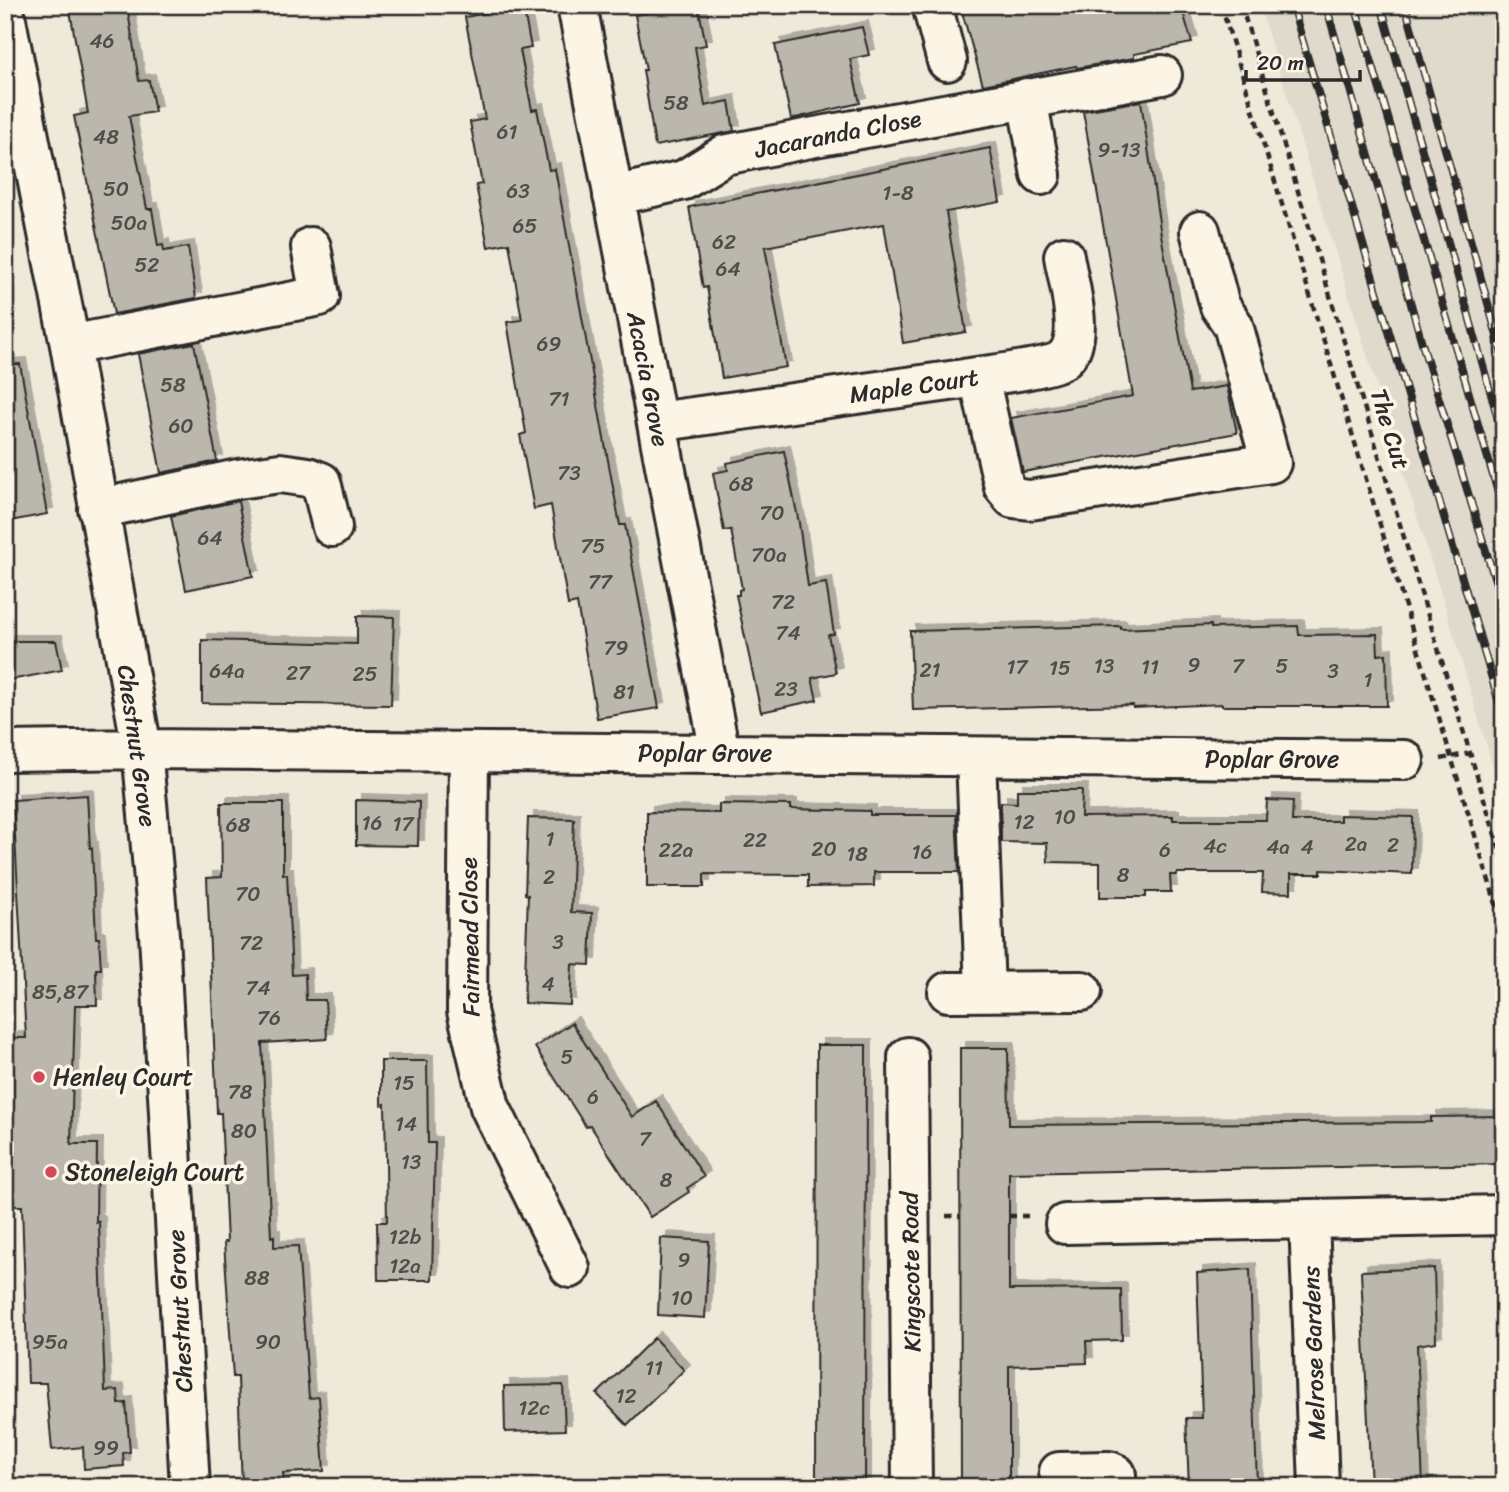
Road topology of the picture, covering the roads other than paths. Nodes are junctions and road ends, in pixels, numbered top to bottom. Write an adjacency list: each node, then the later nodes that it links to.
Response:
1 (578, 5): 8 (street, Acacia Grove)
2 (932, 5): 4 (street)
3 (5, 15): 12 (street, Chestnut Grove)
4 (947, 61)
5 (1161, 75): 6 (street, Jacaranda Close)
6 (1027, 98): 7 (street); 8 (street, Jacaranda Close)
7 (1041, 175)
8 (613, 197): 14 (street, Acacia Grove)
9 (1200, 231): 13 (street)
10 (311, 247): 12 (street)
11 (1064, 256): 13 (street, Maple Court)
12 (70, 345): 15 (street, Chestnut Grove)
13 (979, 377): 14 (street, Maple Court)
14 (657, 422): 20 (street, Acacia Grove)
15 (98, 509): 16 (street); 17 (street, Chestnut Grove)
16 (332, 527)
17 (142, 749): 18 (street, Poplar Grove); 19 (street, Poplar Grove); 32 (street, Chestnut Grove)
18 (5, 751)
19 (469, 752): 20 (street, Poplar Grove); 30 (street, Fairmead Close)
20 (720, 753): 21 (street, Poplar Grove)
21 (976, 757): 22 (street, Poplar Grove); 24 (street)
22 (1404, 760)
23 (1082, 990): 24 (street)
24 (985, 991): 25 (street)
25 (948, 992)
26 (908, 1057): 33 (street, Kingscote Road)
27 (1504, 1215): 28 (street)
28 (1309, 1219): 29 (street); 35 (street, Melrose Gardens)
29 (1065, 1224)
30 (570, 1268)
31 (1059, 1472): 34 (street)
32 (190, 1487)
33 (912, 1487)
34 (1116, 1487)
35 (1319, 1487)

